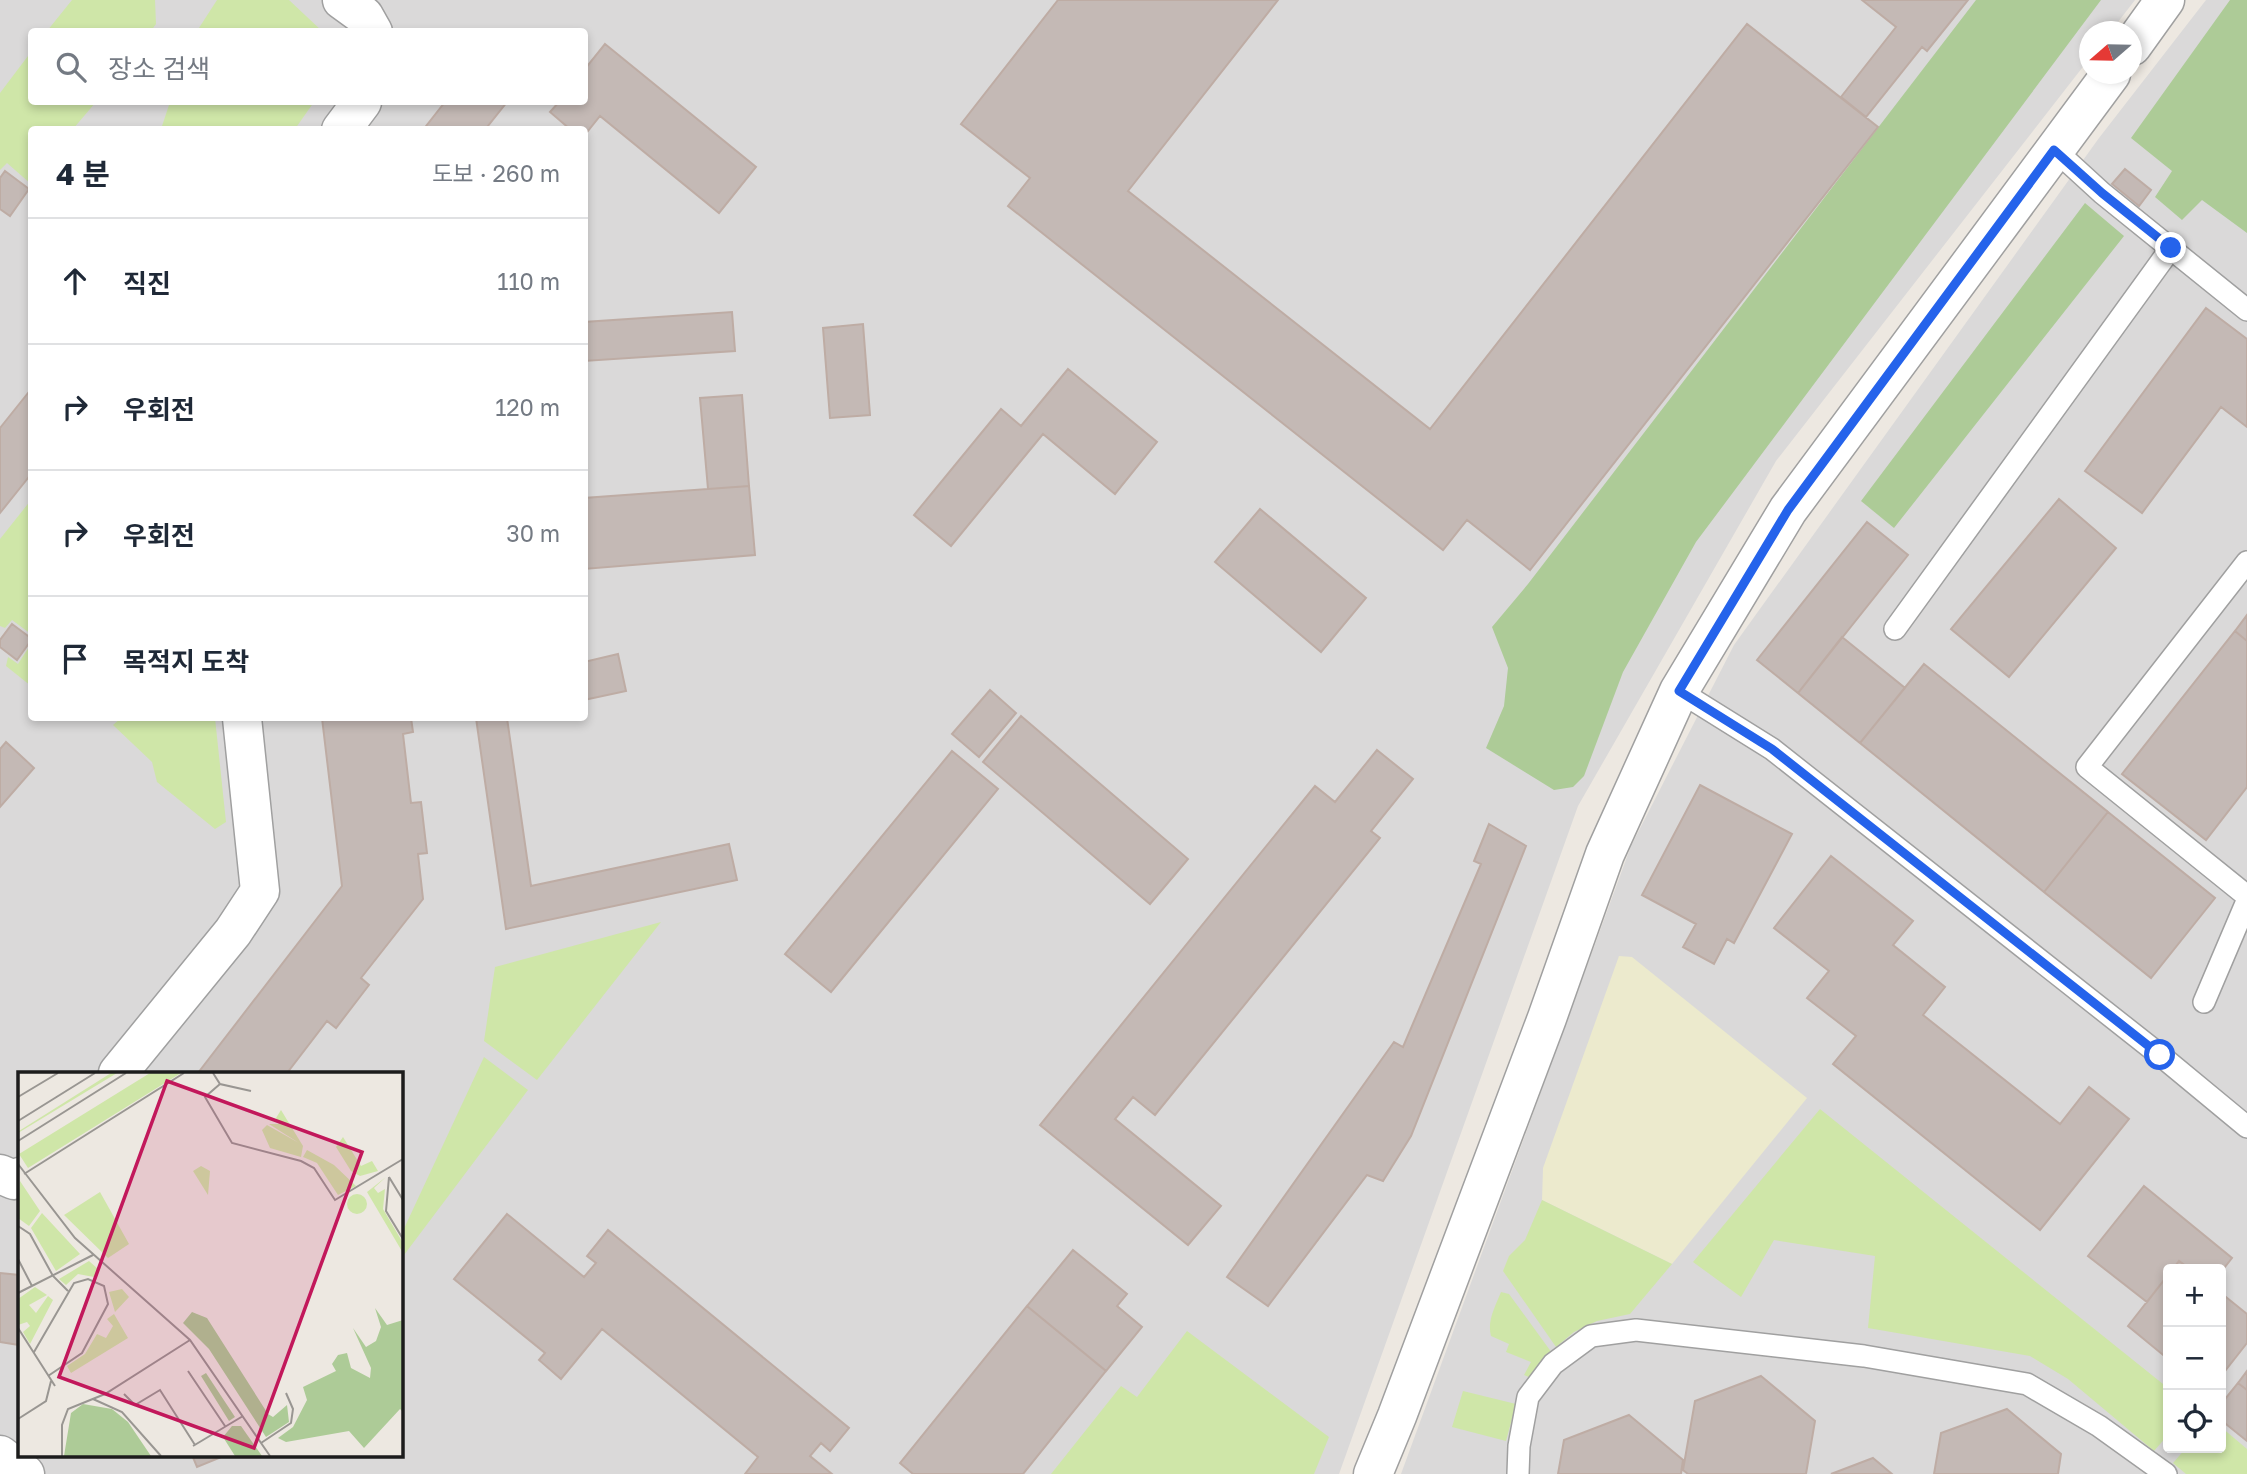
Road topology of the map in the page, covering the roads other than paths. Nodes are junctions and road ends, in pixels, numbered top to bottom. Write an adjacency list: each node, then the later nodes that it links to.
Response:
1 (342, 0): 3 (street)
2 (2165, 0): 4 (street)
3 (371, 28)
4 (2142, 32)
5 (2104, 84): 8 (street)
6 (360, 105): 7 (street)
7 (344, 126)
8 (2054, 150): 9 (lane); 13 (street)
9 (2171, 248): 10 (lane); 12 (lane)
10 (2247, 310)
11 (2247, 562): 15 (lane)
12 (1895, 629)
13 (1679, 691): 19 (lane); 24 (street)
14 (242, 721): 18 (street)
15 (2247, 896)
16 (2247, 901): 17 (lane)
17 (2204, 1002)
18 (119, 1072)
19 (2247, 1127)
20 (0, 1174): 21 (street)
21 (18, 1178)
22 (0, 1455): 23 (street)
23 (25, 1474)
24 (1373, 1474)
25 (1518, 1474): 26 (lane)
26 (2166, 1474)

